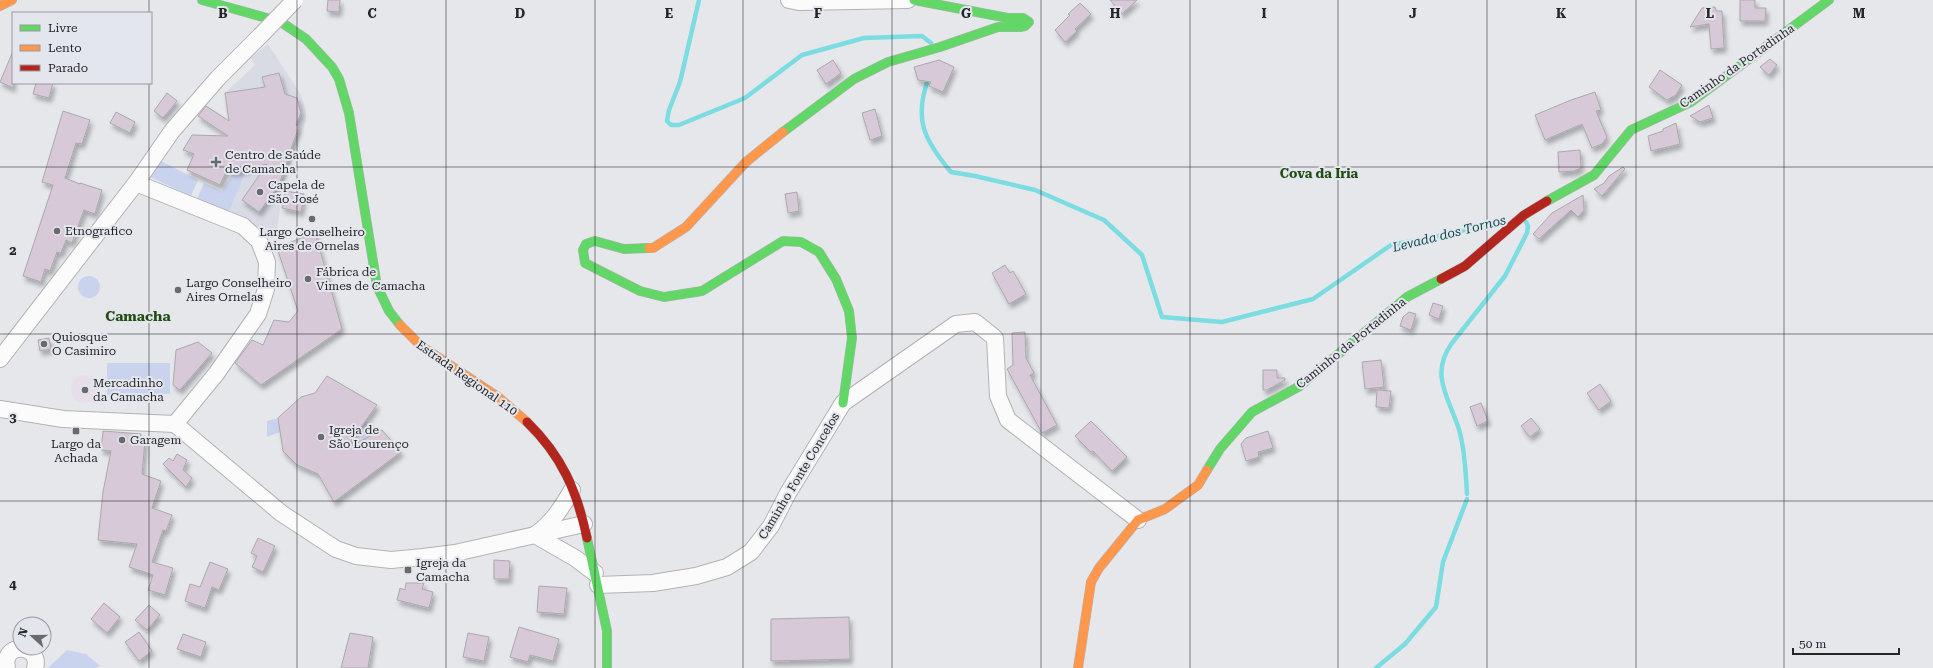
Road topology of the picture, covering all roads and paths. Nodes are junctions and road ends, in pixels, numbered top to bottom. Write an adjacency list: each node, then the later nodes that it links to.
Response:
1 (12, 0): 8 (street)
2 (202, 0): 14 (street, Estrada Regional 110)
3 (295, 0): 9 (street, bridge)
4 (790, 0): 5 (street)
5 (908, 0)
6 (914, 0): 11 (street)
7 (1829, 0): 15 (street, Caminho da Portadinha)
8 (0, 6)
9 (136, 183): 10 (street); 13 (street)
10 (0, 359)
11 (843, 403): 15 (street, Caminho Fonte Concelos); 18 (street, Caminho Fonte Concelos)
12 (0, 409): 13 (street)
13 (174, 424): 17 (street)
14 (572, 490): 16 (street, Estrada Regional 110); 17 (street)
15 (1138, 520): 23 (street)
16 (584, 524): 17 (street); 18 (street, Estrada Regional 110)
17 (535, 535): 18 (street)
18 (596, 579): 22 (street, Estrada Regional 110)
19 (7, 651): 20 (street); 21 (street)
20 (7, 668)
21 (35, 668)
22 (607, 668)
23 (1078, 668)

